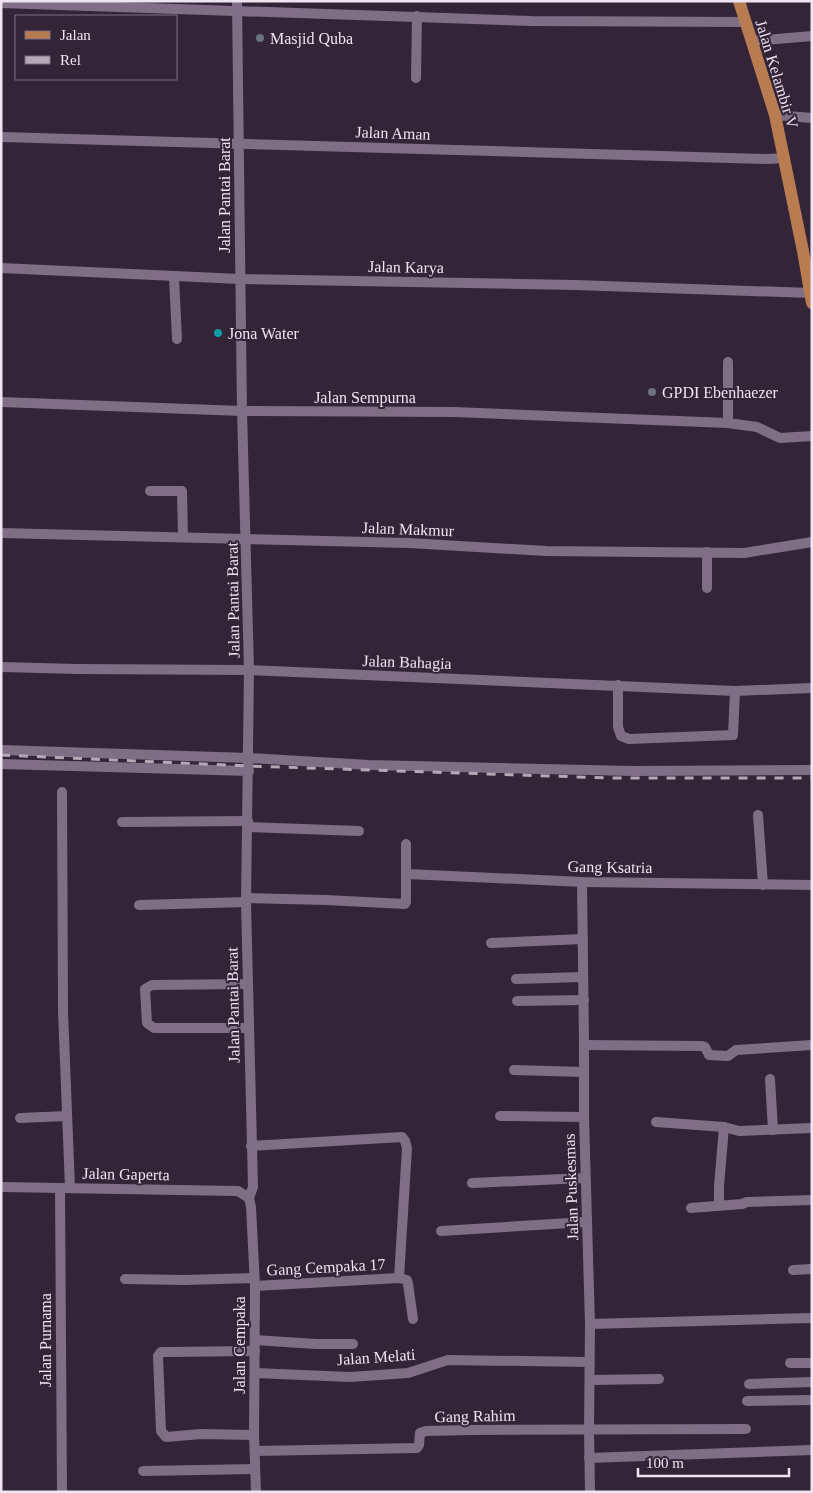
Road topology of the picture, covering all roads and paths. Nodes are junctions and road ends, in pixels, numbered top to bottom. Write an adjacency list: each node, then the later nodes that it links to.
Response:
1 (739, 1): 5 (main road, Jalan Kelambir V)
2 (1, 2): 3 (street)
3 (237, 6): 4 (street); 12 (street, Jalan Pantai Barat)
4 (417, 16): 5 (street); 8 (street)
5 (744, 22): 7 (main road, Jalan Kelambir V)
6 (812, 36): 7 (street)
7 (752, 42): 9 (main road, Jalan Kelambir V)
8 (416, 78)
9 (775, 115): 10 (street); 13 (main road, Jalan Kelambir V)
10 (812, 118)
11 (1, 136): 12 (street, Jalan Aman)
12 (239, 144): 13 (street, Jalan Aman); 16 (street, Jalan Pantai Barat)
13 (784, 158): 17 (main road, Jalan Kelambir V)
14 (1, 268): 15 (street, Jalan Karya)
15 (174, 277): 16 (street, Jalan Karya); 18 (street)
16 (240, 279): 17 (street, Jalan Karya); 21 (street, Jalan Pantai Barat)
17 (811, 298)
18 (177, 339)
19 (728, 362): 22 (street)
20 (1, 402): 21 (street, Jalan Sempurna)
21 (242, 411): 22 (street, Jalan Sempurna); 27 (street, Jalan Pantai Barat)
22 (728, 423): 23 (street, Jalan Sempurna)
23 (812, 436)
24 (150, 491): 26 (street)
25 (1, 533): 26 (street, Jalan Makmur)
26 (183, 537): 27 (street, Jalan Makmur)
27 (246, 538): 29 (street, Jalan Makmur); 32 (street, Jalan Pantai Barat)
28 (812, 542): 29 (street, Jalan Makmur)
29 (707, 552): 30 (street)
30 (707, 588)
31 (1, 667): 32 (street, Jalan Bahagia)
32 (249, 670): 33 (street, Jalan Bahagia); 37 (street, Jalan Pantai Barat)
33 (618, 685): 35 (street, Jalan Bahagia); 35 (street)
34 (812, 688): 35 (street, Jalan Bahagia)
35 (735, 691)
36 (1, 750): 37 (street)
37 (249, 758): 39 (street); 40 (street, Jalan Pantai Barat)
38 (1, 764): 40 (street)
39 (812, 770)
40 (249, 771): 44 (street, Jalan Pantai Barat)
41 (62, 792): 66 (street, Jalan Purnama)
42 (758, 815): 49 (street)
43 (122, 822): 44 (street)
44 (248, 824): 45 (street); 51 (street, Jalan Pantai Barat)
45 (359, 831)
46 (406, 844): 47 (street)
47 (407, 874): 48 (street, Gang Ksatria); 51 (street)
48 (582, 882): 49 (street, Gang Ksatria); 53 (street, Jalan Puskesmas)
49 (763, 885): 50 (street, Gang Ksatria)
50 (812, 885)
51 (246, 900): 52 (street); 57 (street, Jalan Pantai Barat)
52 (139, 904)
53 (583, 939): 54 (street); 55 (street, Jalan Puskesmas)
54 (491, 943)
55 (583, 977): 56 (street); 58 (street, Jalan Puskesmas)
56 (516, 979)
57 (247, 984): 60 (street, Jalan Pantai Barat); 60 (street)
58 (584, 1000): 59 (street); 61 (street, Jalan Puskesmas)
59 (517, 1001)
60 (248, 1028): 74 (street, Jalan Pantai Barat)
61 (584, 1045): 62 (street); 64 (street, Jalan Puskesmas)
62 (812, 1045)
63 (514, 1070): 64 (street)
64 (584, 1072): 68 (street, Jalan Puskesmas)
65 (770, 1079): 73 (street)
66 (68, 1116): 69 (street); 78 (street, Jalan Purnama)
67 (500, 1116): 68 (street)
68 (584, 1117): 75 (street, Jalan Puskesmas)
69 (20, 1118)
70 (656, 1122): 71 (street)
71 (724, 1127): 73 (street); 81 (street)
72 (812, 1128): 73 (street)
73 (773, 1130)
74 (251, 1146): 79 (street, Jalan Pantai Barat); 88 (street)
75 (585, 1178): 76 (street); 83 (street, Jalan Puskesmas)
76 (472, 1183)
77 (1, 1187): 78 (street, Jalan Gaperta)
78 (65, 1188): 79 (street, Jalan Gaperta); 113 (street, Jalan Purnama)
79 (249, 1198): 89 (street, Jalan Cempaka)
80 (812, 1200): 81 (street)
81 (719, 1206): 82 (street)
82 (691, 1208)
83 (586, 1222): 84 (street); 92 (street, Jalan Puskesmas)
84 (441, 1231)
85 (812, 1268): 86 (street)
86 (792, 1270)
87 (125, 1278): 89 (street, Gang Cempaka 17)
88 (399, 1278): 89 (street, Gang Cempaka 17); 91 (street)
89 (254, 1282): 94 (street, Jalan Cempaka)
90 (812, 1318): 92 (street)
91 (413, 1319)
92 (590, 1324): 95 (street, Jalan Puskesmas)
93 (353, 1344): 94 (street)
94 (255, 1345): 98 (street, Jalan Cempaka); 107 (street)
95 (589, 1362): 98 (street, Jalan Melati); 100 (street, Jalan Puskesmas)
96 (790, 1363): 97 (street)
97 (812, 1363)
98 (255, 1373): 107 (street, Jalan Cempaka)
99 (659, 1379): 100 (street)
100 (590, 1380): 106 (street, Jalan Puskesmas)
101 (812, 1382): 102 (street)
102 (749, 1384)
103 (812, 1400): 104 (street)
104 (747, 1401)
105 (746, 1429): 106 (street)
106 (589, 1430): 109 (street, Gang Rahim); 110 (street, Jalan Puskesmas)
107 (254, 1435): 109 (street, Jalan Cempaka)
108 (812, 1450): 110 (street)
109 (255, 1451): 111 (street, Jalan Cempaka)
110 (589, 1458): 115 (street, Jalan Puskesmas)
111 (255, 1469): 112 (street); 114 (street, Jalan Cempaka)
112 (143, 1471)
113 (62, 1492)
114 (256, 1492)
115 (590, 1492)

